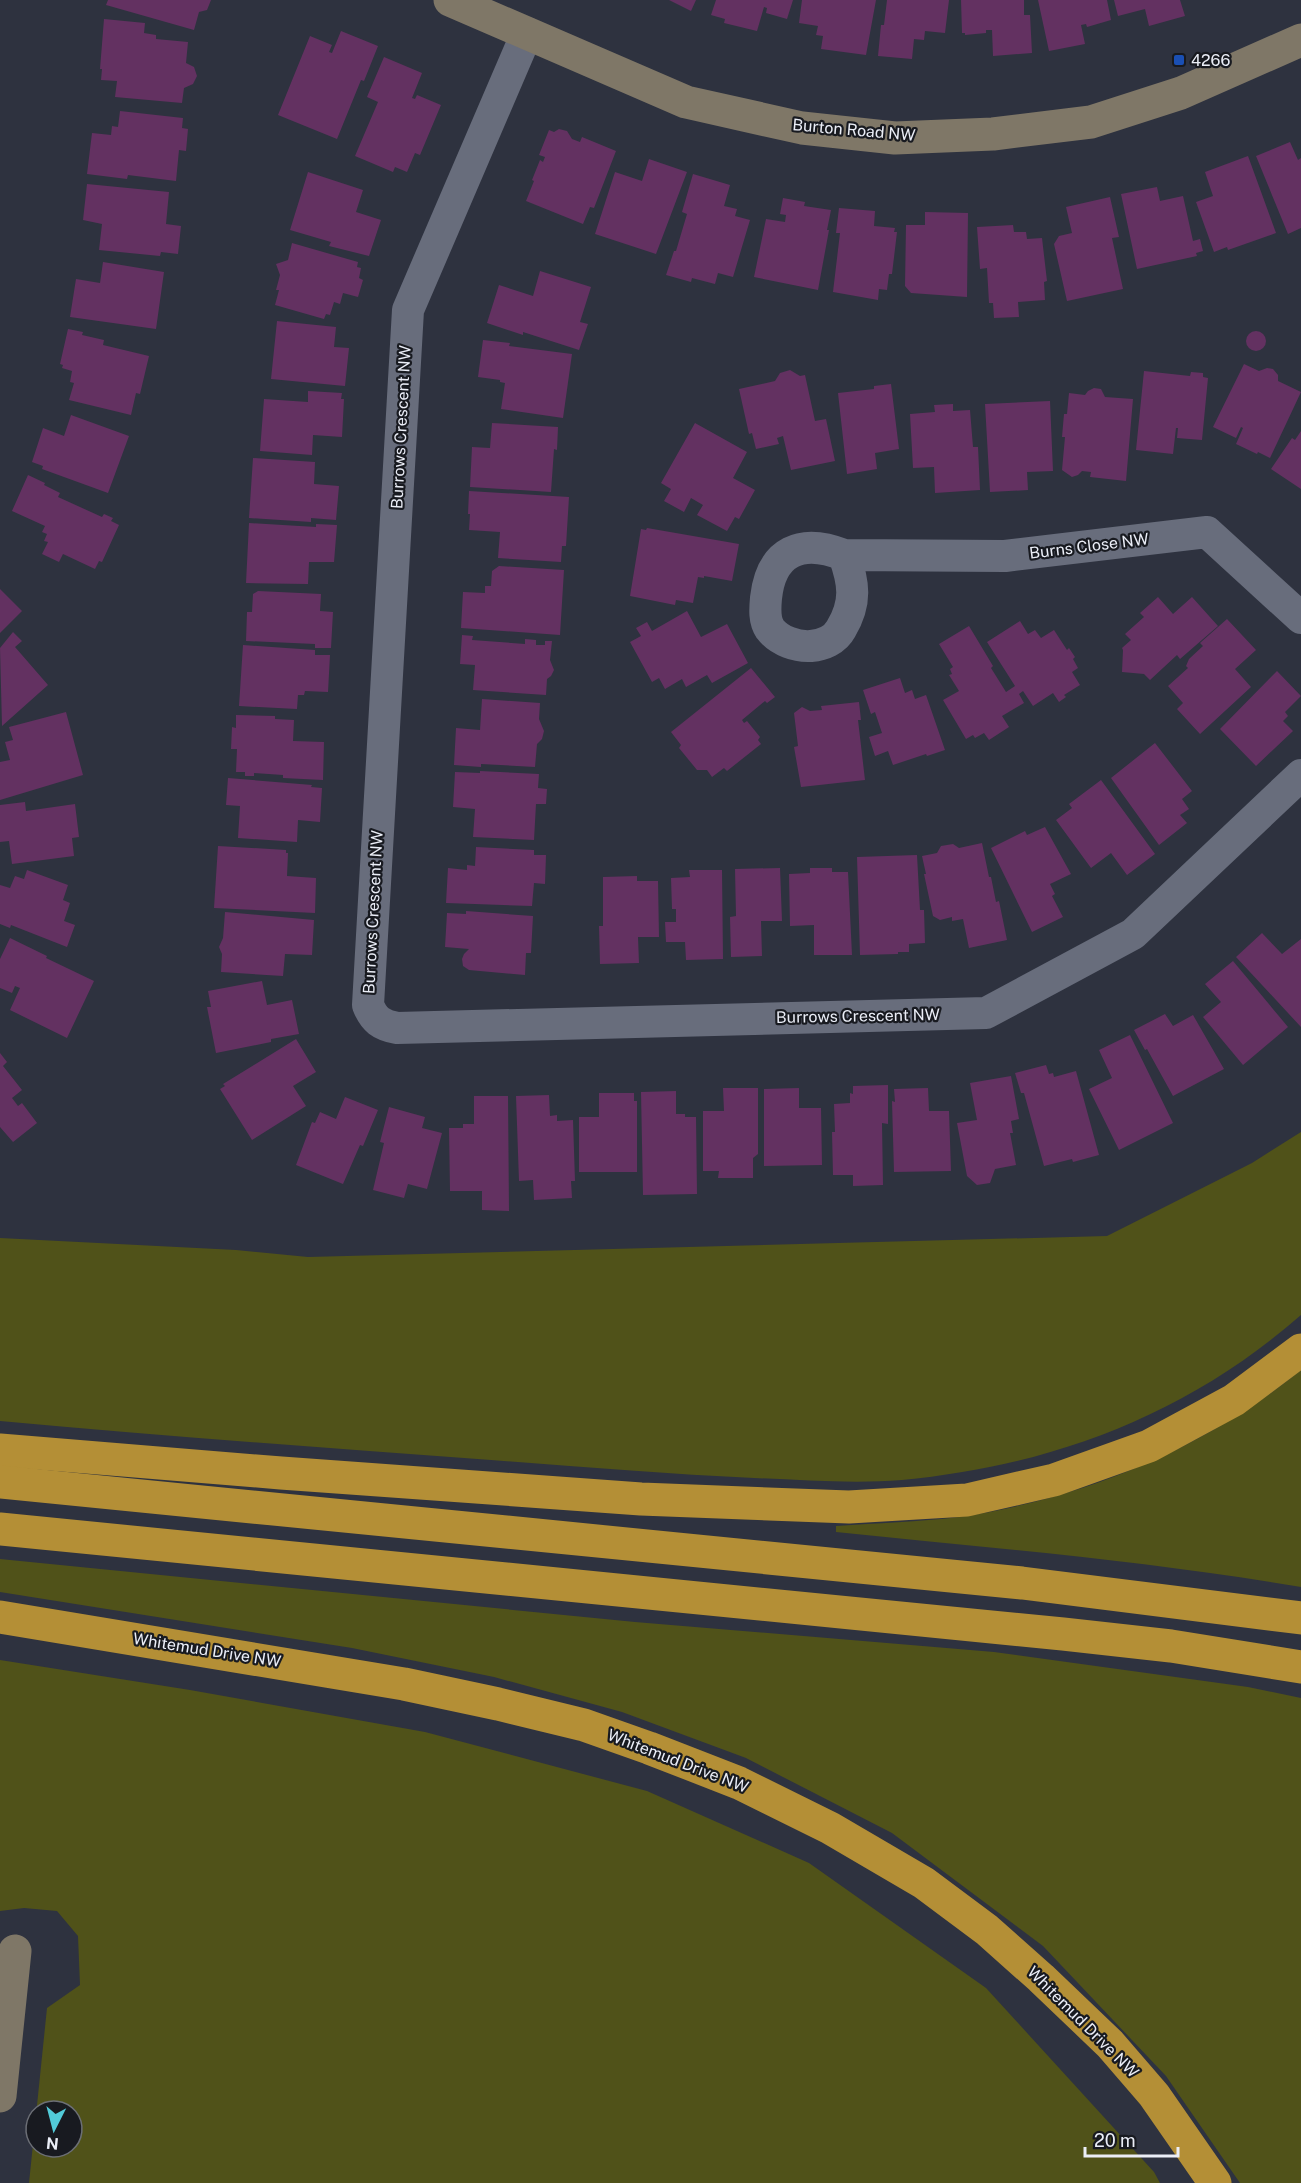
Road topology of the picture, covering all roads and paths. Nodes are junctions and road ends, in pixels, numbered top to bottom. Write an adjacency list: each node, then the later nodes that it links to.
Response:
1 (450, 0): 2 (street, Burton Road NW)
2 (528, 33): 3 (street, Burton Road NW); 6 (street, Burrows Crescent NW)
3 (1301, 40)
4 (844, 555): 5 (street, Burns Close NW)
5 (1301, 618)
6 (1301, 775)
7 (1301, 1350): 8 (highway)
8 (0, 1450)
9 (0, 1482): 12 (highway)
10 (0, 1529): 13 (highway)
11 (0, 1617): 16 (highway, Whitemud Drive NW)
12 (1301, 1618)
13 (1301, 1667)
14 (15, 1951): 15 (street)
15 (0, 2096)
16 (1215, 2183)

